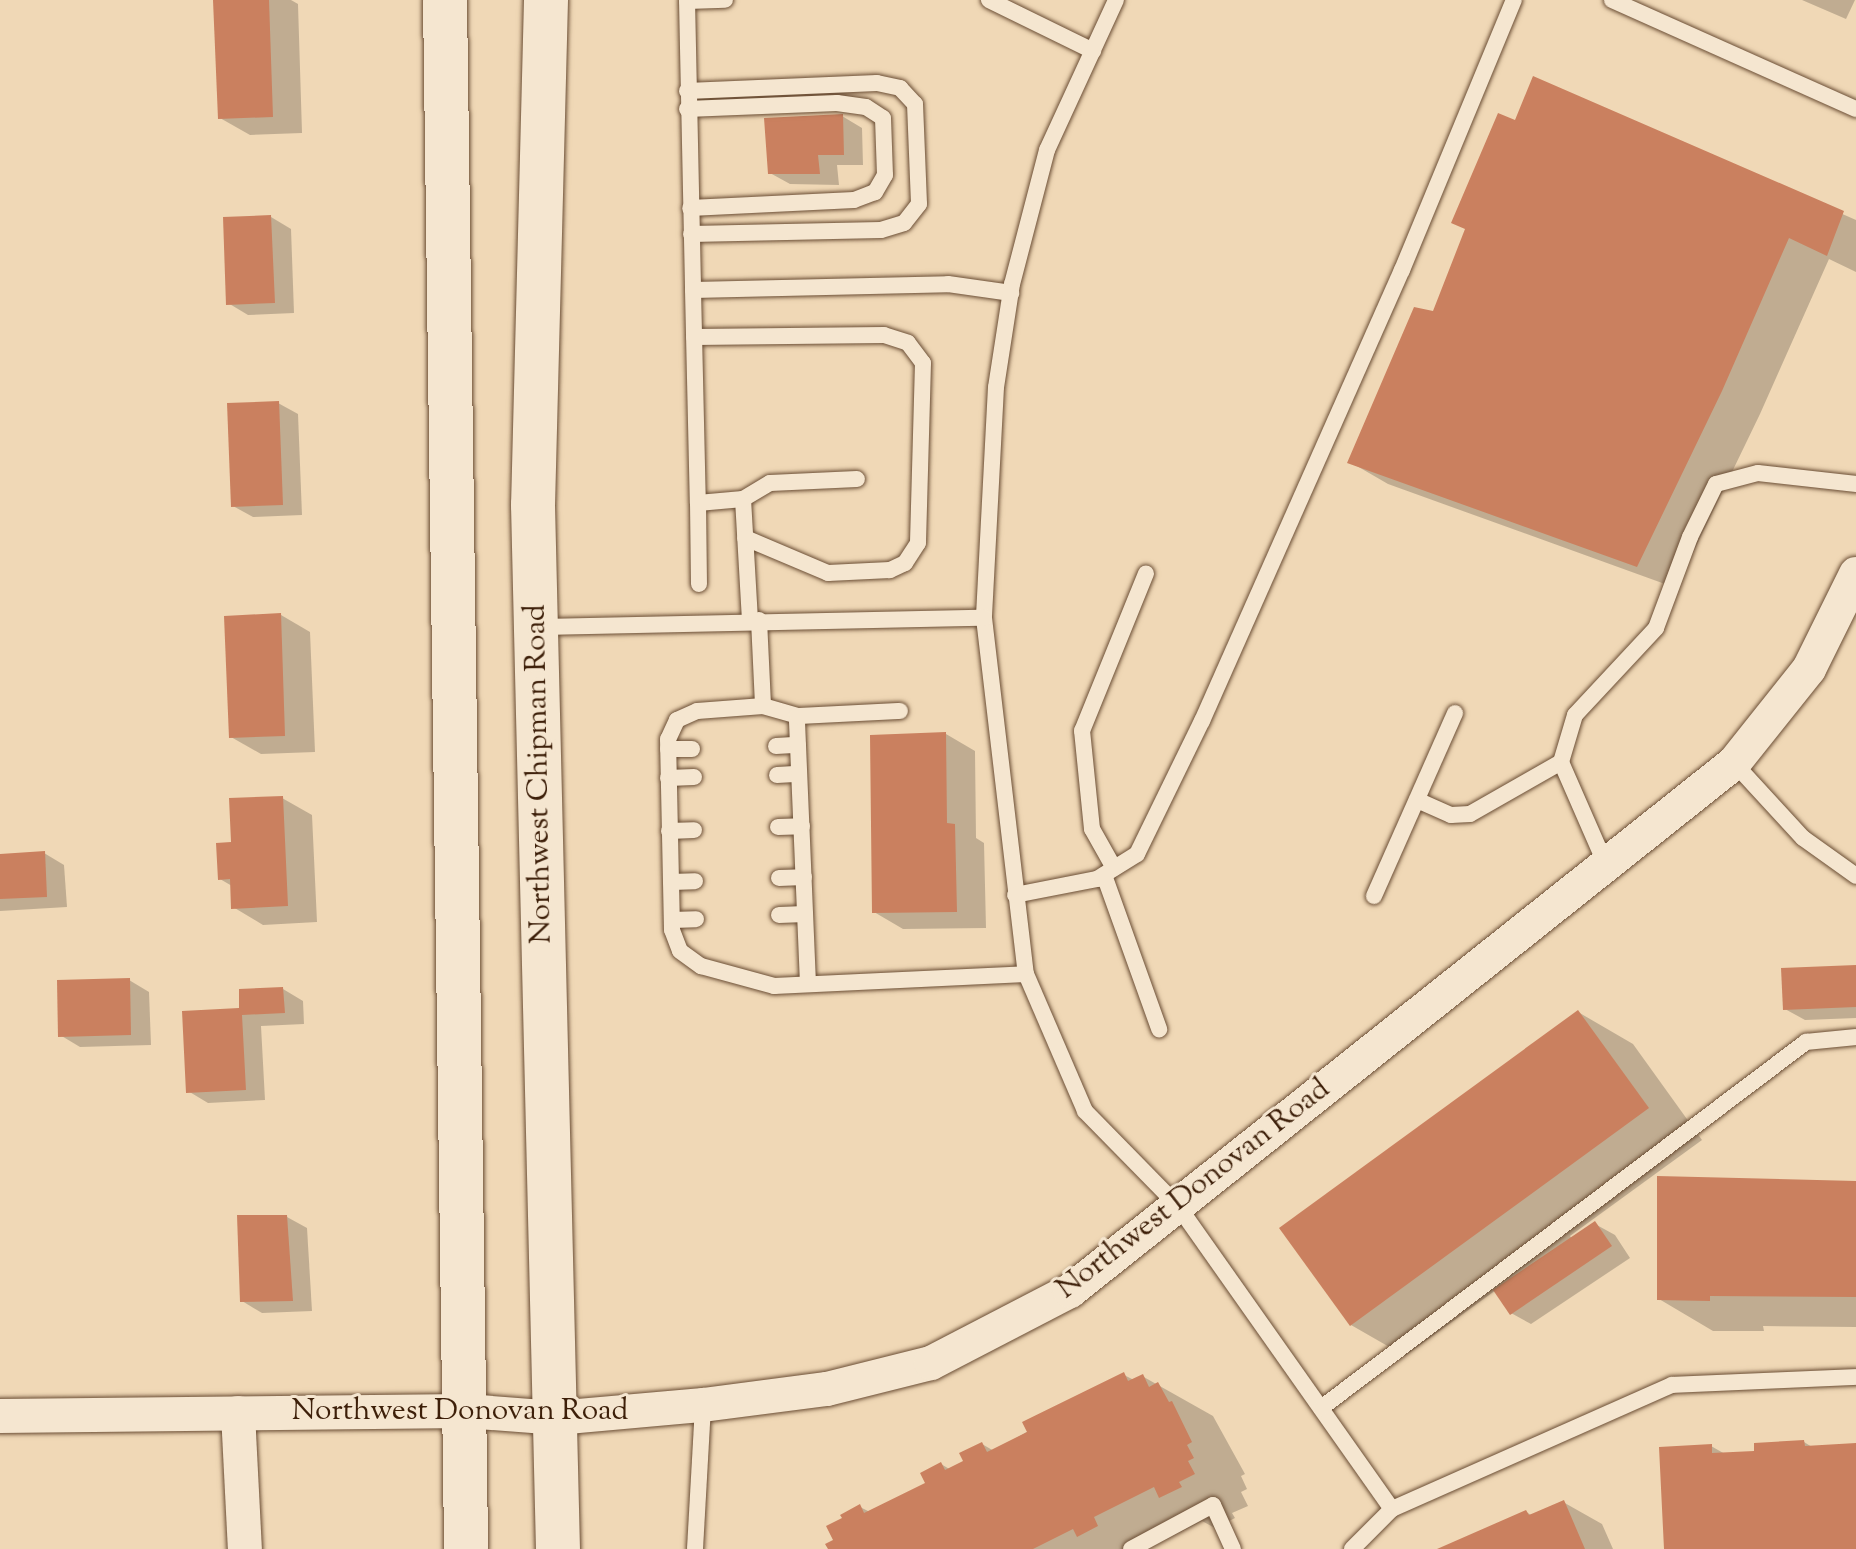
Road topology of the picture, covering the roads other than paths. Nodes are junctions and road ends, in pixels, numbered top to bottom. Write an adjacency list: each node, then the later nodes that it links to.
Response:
1 (445, 0): 69 (main road)
2 (546, 0): 28 (main road, Northwest Chipman Road)
3 (725, 0): 8 (lane)
4 (989, 0): 9 (lane)
5 (1116, 0): 9 (lane)
6 (1514, 0): 49 (lane)
7 (1612, 0): 12 (lane)
8 (687, 1): 10 (lane)
9 (1093, 51): 16 (lane)
10 (687, 91): 11 (lane); 14 (lane)
11 (687, 109): 13 (lane); 13 (lane)
12 (1856, 109)
13 (690, 208): 14 (lane)
14 (691, 234): 15 (lane)
15 (693, 290): 16 (lane); 17 (lane)
16 (1011, 293): 26 (lane)
17 (694, 337): 21 (lane); 22 (lane)
18 (857, 479): 20 (lane)
19 (1856, 484): 37 (lane)
20 (743, 499): 21 (lane); 22 (lane)
21 (698, 503): 25 (lane)
22 (745, 538): 27 (lane)
23 (1146, 573): 49 (lane)
24 (1856, 574): 38 (street, Northwest Donovan Road)
25 (699, 584)
26 (984, 618): 27 (lane); 55 (lane)
27 (755, 620): 28 (lane); 29 (lane)
28 (536, 627): 72 (main road, Northwest Chipman Road)
29 (763, 706): 32 (lane); 35 (lane)
30 (900, 711): 32 (lane)
31 (1455, 713): 43 (lane)
32 (797, 716): 33 (lane)
33 (798, 745): 34 (lane); 39 (lane)
34 (776, 746)
35 (668, 749): 36 (lane); 42 (lane)
36 (692, 749)
37 (1561, 762): 43 (lane); 48 (lane)
38 (1734, 763): 48 (street, Northwest Donovan Road); 50 (lane)
39 (799, 774): 40 (lane); 44 (lane)
40 (777, 775)
41 (694, 777): 42 (lane)
42 (668, 778): 47 (lane)
43 (1417, 800): 56 (lane)
44 (802, 826): 45 (lane); 51 (lane)
45 (778, 827)
46 (694, 830): 47 (lane)
47 (669, 831): 54 (lane)
48 (1606, 865): 65 (street, Northwest Donovan Road)
49 (1109, 872): 55 (lane); 63 (lane)
50 (1856, 876)
51 (804, 877): 52 (lane); 57 (lane)
52 (779, 878)
53 (695, 881): 54 (lane)
54 (671, 882): 60 (lane)
55 (1015, 895): 61 (lane)
56 (1374, 896)
57 (805, 914): 58 (lane); 62 (lane)
58 (779, 915)
59 (696, 919): 60 (lane)
60 (672, 920): 62 (lane)
61 (1026, 974): 62 (lane); 65 (lane)
62 (808, 984)
63 (1159, 1029)
64 (1856, 1037): 68 (lane)
65 (1178, 1206): 67 (street, Northwest Donovan Road); 68 (lane)
66 (1856, 1377): 73 (lane)
67 (703, 1405): 72 (street, Northwest Donovan Road); 77 (lane)
68 (1321, 1408): 73 (lane)
69 (466, 1411): 70 (street, Northwest Donovan Road); 72 (street, Northwest Donovan Road); 75 (main road)
70 (238, 1413): 71 (street, Northwest Donovan Road); 74 (street)
71 (0, 1416)
72 (556, 1418): 76 (main road, Northwest Chipman Road)
73 (1392, 1509): 80 (lane)
74 (245, 1549)
75 (466, 1549)
76 (558, 1549)
77 (695, 1549)
78 (1131, 1549): 79 (lane)
79 (1233, 1549)
80 (1352, 1549)

